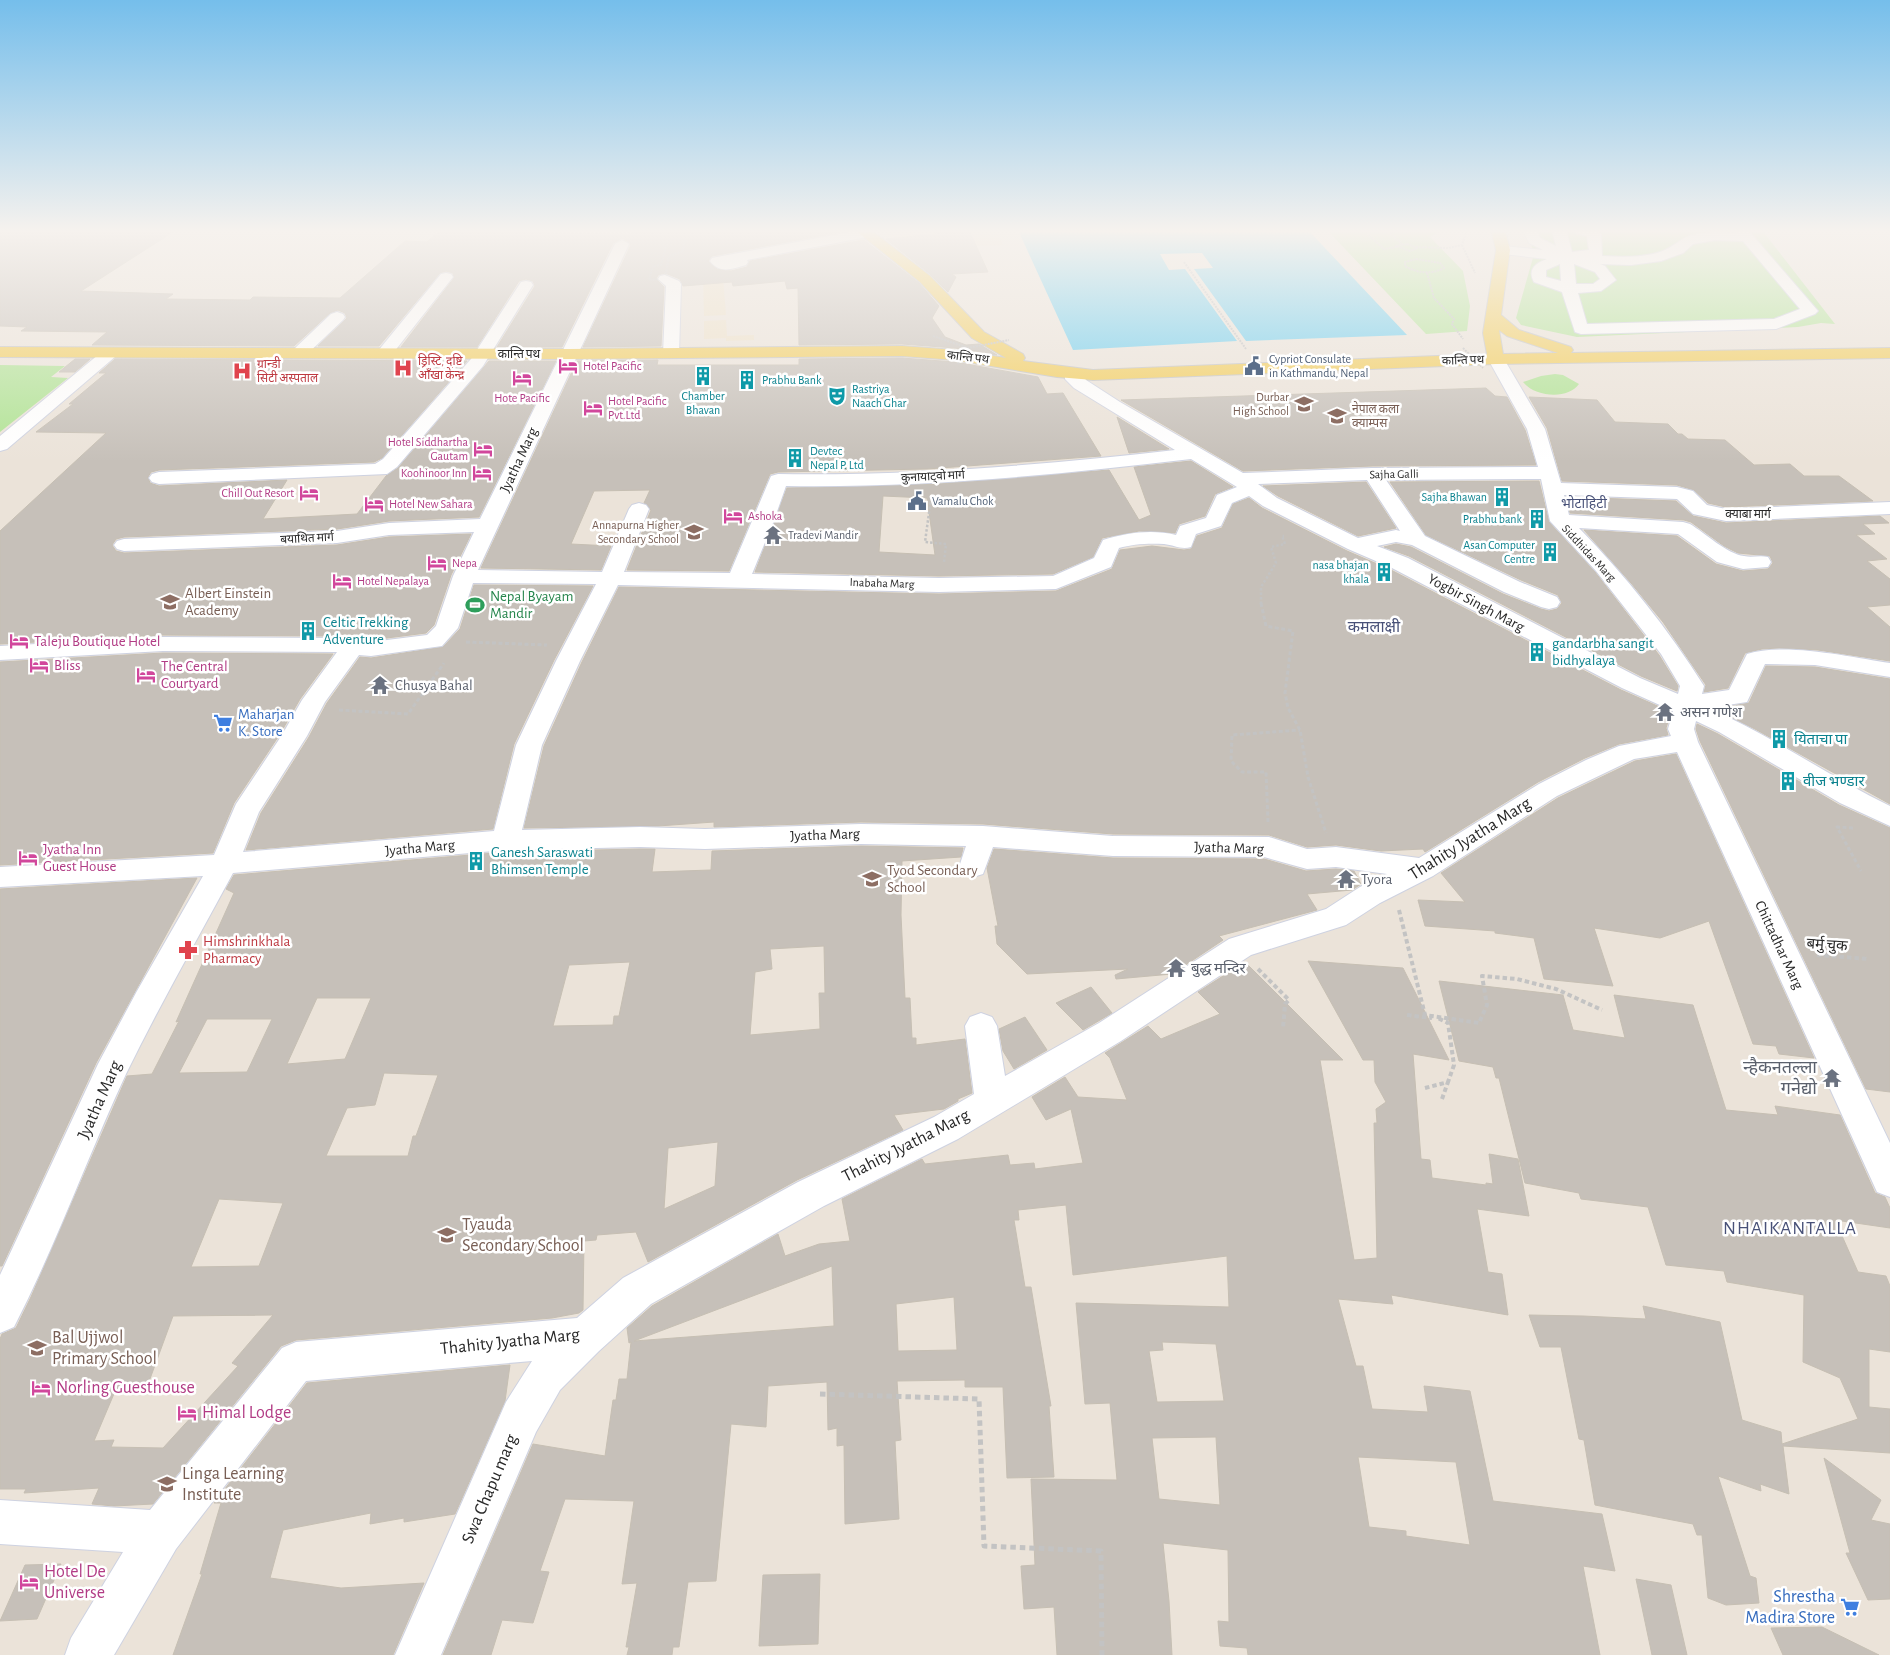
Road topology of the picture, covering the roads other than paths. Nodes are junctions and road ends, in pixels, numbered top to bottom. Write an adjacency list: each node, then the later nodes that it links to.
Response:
1 (422, 307): 17 (street)
2 (512, 307): 18 (street)
3 (591, 307): 19 (street, Jyatha Marg)
4 (673, 307): 20 (street)
5 (952, 307): 11 (main road, कान्ति पथ)
6 (1494, 307): 9 (main road)
7 (1574, 307): 8 (street)
8 (1807, 307)
9 (1493, 316): 21 (main road); 22 (main road)
10 (337, 317): 16 (street)
11 (961, 317): 12 (main road); 23 (main road, कान्ति पथ)
12 (902, 351): 20 (main road, कान्ति पथ); 23 (main road, कान्ति पथ)
13 (0, 352): 14 (main road, कान्ति पथ)
14 (110, 353): 16 (main road, कान्ति पथ); 25 (street)
15 (1890, 353): 21 (main road, कान्ति पथ)
16 (298, 354): 17 (main road, कान्ति पथ)
17 (384, 354): 18 (main road, कान्ति पथ)
18 (483, 354): 19 (main road, कान्ति पथ); 28 (street)
19 (568, 354): 20 (main road, कान्ति पथ); 34 (street, Jyatha Marg)
20 (671, 354)
21 (1600, 357): 22 (main road, कान्ति पथ)
22 (1490, 364): 24 (main road, कान्ति पथ); 29 (street, Siddhidas Marg)
23 (1036, 367): 24 (main road, कान्ति पथ)
24 (1073, 374): 26 (street, Yogbir Singh Marg)
25 (0, 445)
26 (1194, 453): 30 (street, Yogbir Singh Marg); 41 (street, कुनायाट्वो मार्ग)
27 (1372, 474): 29 (street, Sajha Galli); 30 (street, Sajha Galli); 35 (street)
28 (159, 478)
29 (1551, 481): 31 (street, क्याबा मार्ग); 33 (street, Siddhidas Marg)
30 (1245, 484): 36 (street, Yogbir Singh Marg); 41 (street, Inabaha Marg)
31 (1890, 508)
32 (639, 509): 40 (street)
33 (1560, 522): 38 (street); 46 (street, Siddhidas Marg)
34 (489, 525): 37 (street, बयाथित मार्ग); 39 (street, Jyatha Marg)
35 (1418, 540): 36 (street); 42 (street)
36 (1355, 545): 46 (street, Yogbir Singh Marg)
37 (124, 546)
38 (1760, 562)
39 (464, 576): 40 (street, Inabaha Marg); 43 (street, Jyatha Marg)
40 (610, 579): 41 (street, Inabaha Marg); 50 (street)
41 (738, 580)
42 (1549, 602)
43 (352, 648): 44 (street); 51 (street, Jyatha Marg)
44 (0, 653)
45 (1890, 670): 46 (street)
46 (1685, 706): 47 (street, Chittadhar Marg); 48 (street, Yogbir Singh Marg)
47 (1685, 742): 53 (street, Thahity Jyatha Marg); 57 (street, Chittadhar Marg)
48 (1890, 817)
49 (984, 836): 50 (street, Jyatha Marg); 52 (street); 53 (street, Jyatha Marg)
50 (506, 840): 51 (street, Jyatha Marg)
51 (224, 864): 54 (street, Jyatha Marg); 58 (street, Jyatha Marg)
52 (973, 867)
53 (1423, 869): 56 (street, Thahity Jyatha Marg)
54 (0, 877)
55 (981, 1026): 56 (street)
56 (992, 1101): 59 (street, Thahity Jyatha Marg)
57 (1890, 1181)
58 (0, 1314)
59 (585, 1337): 61 (street, Thahity Jyatha Marg); 63 (street, Swa Chapu marg)
60 (0, 1522): 61 (street)
61 (160, 1534): 62 (street, Thahity Jyatha Marg)
62 (88, 1655)
63 (418, 1655)

